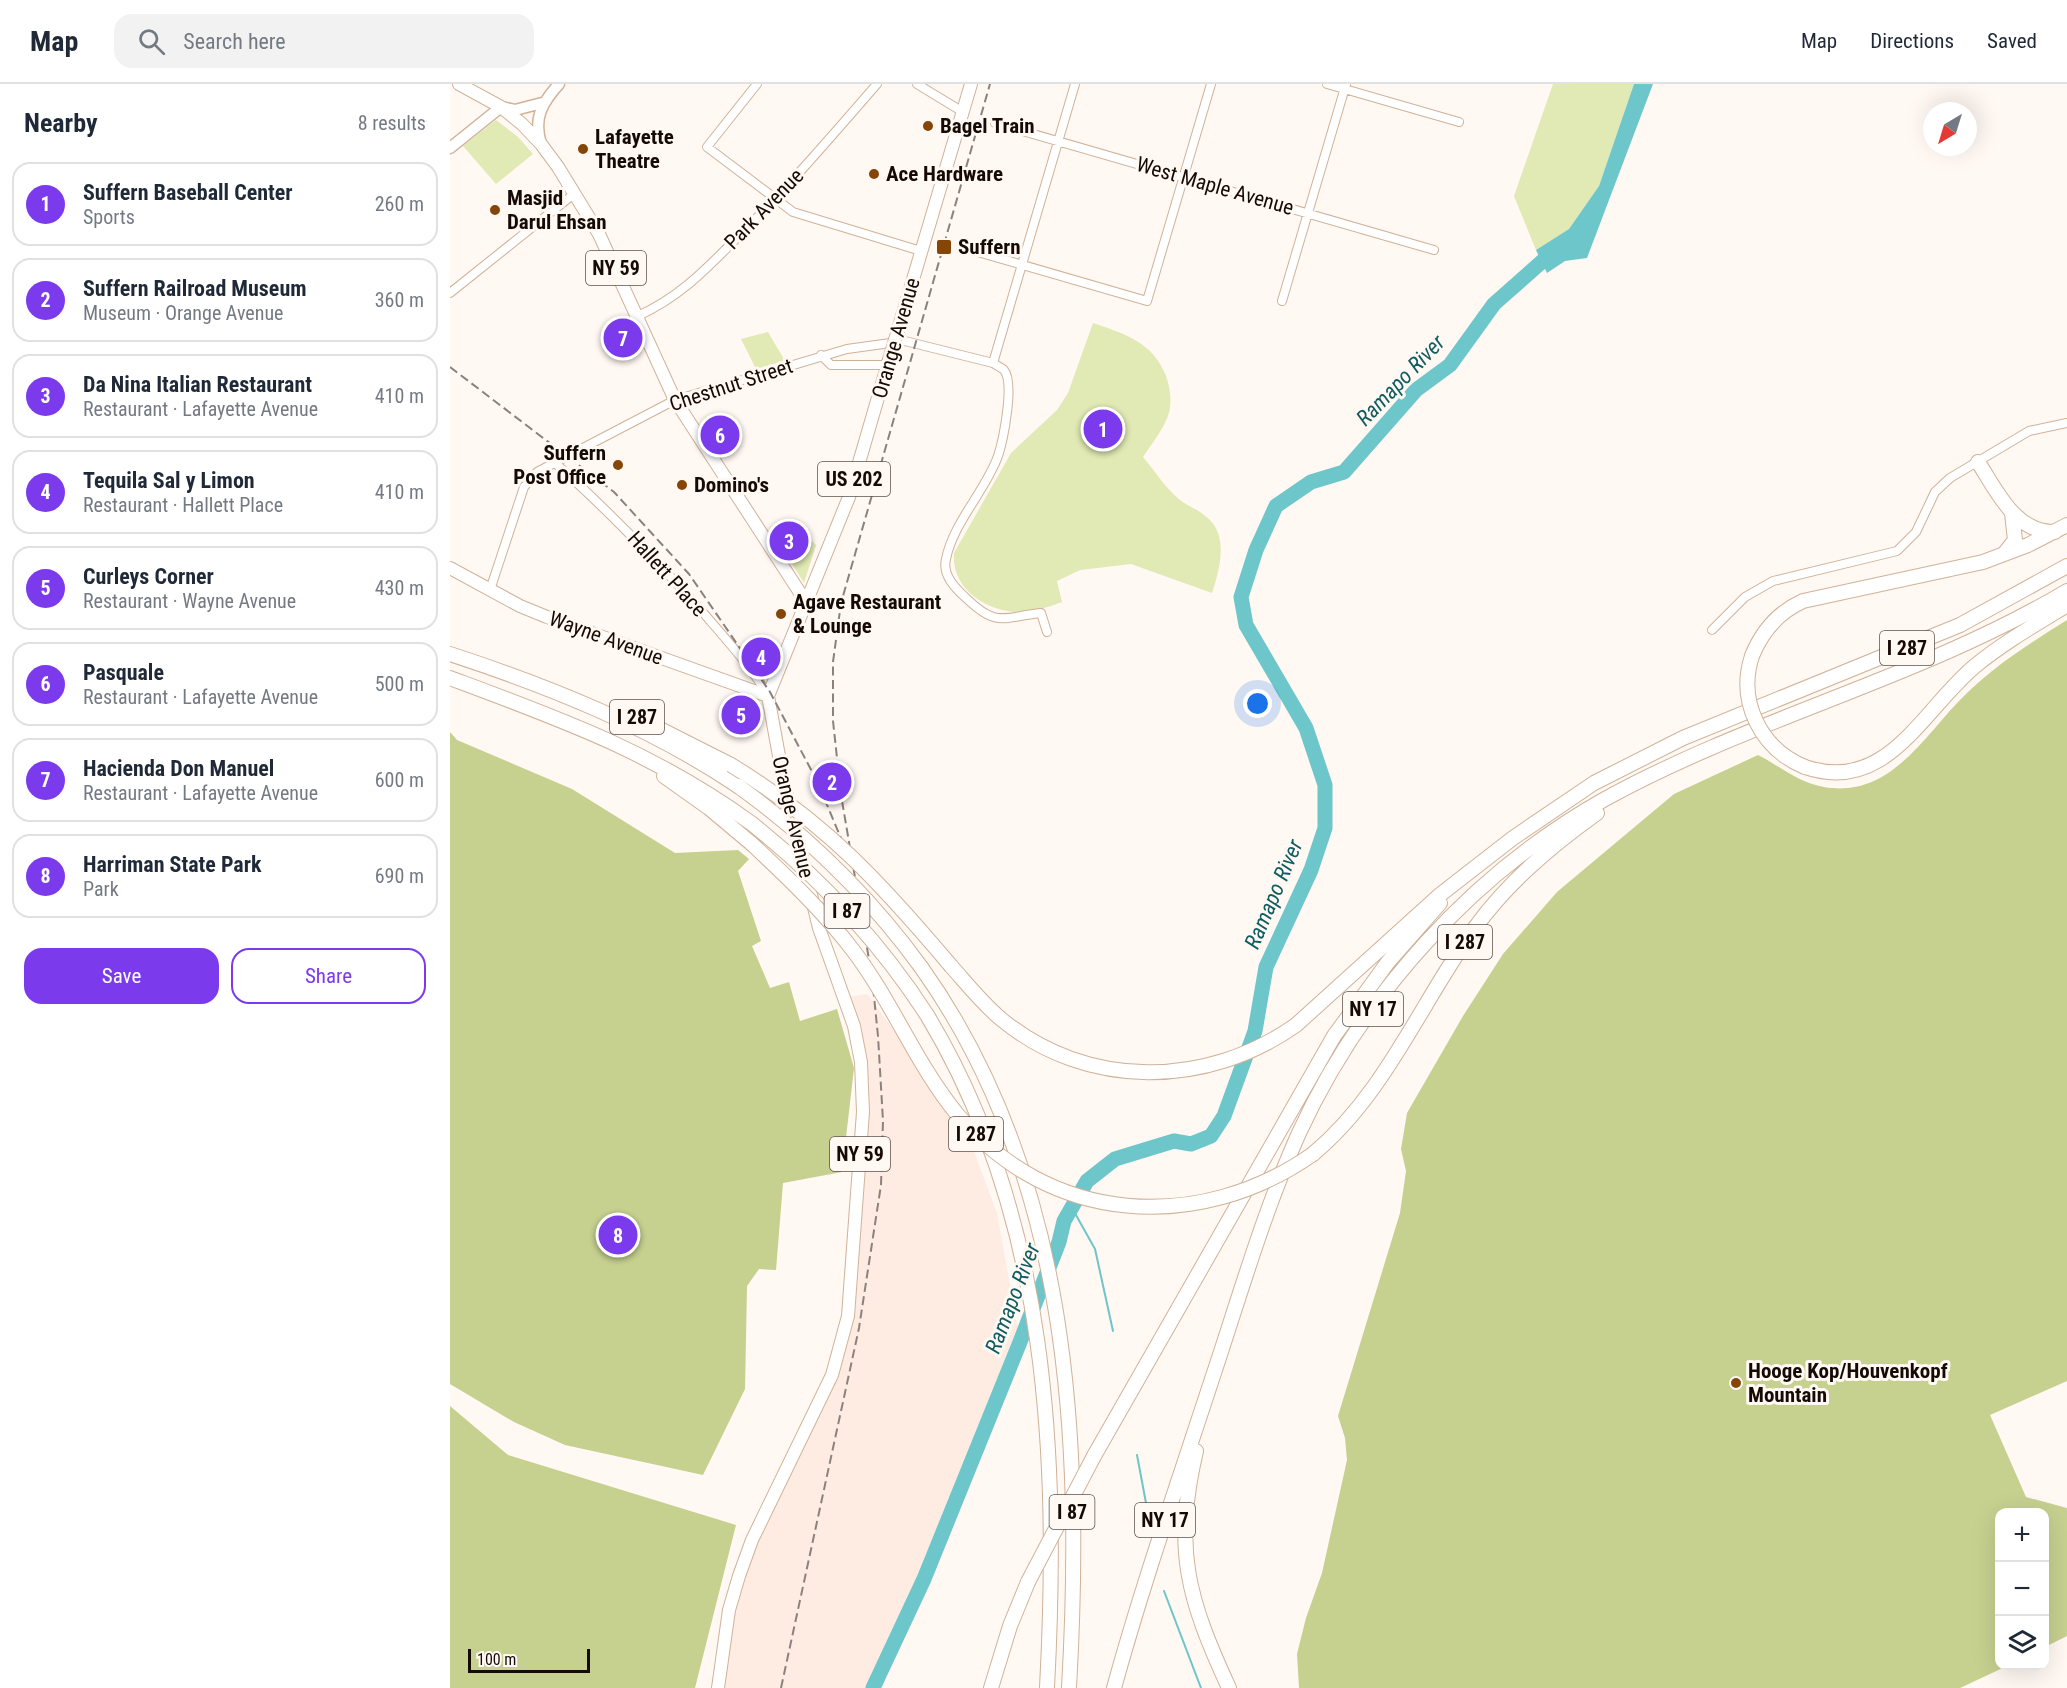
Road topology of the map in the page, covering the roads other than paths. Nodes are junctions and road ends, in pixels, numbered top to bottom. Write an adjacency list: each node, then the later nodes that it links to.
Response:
1 (459, 84): 12 (main road, NY 59)
2 (559, 84): 11 (street)
3 (758, 84): 21 (street)
4 (877, 84): 21 (street, Park Avenue)
5 (917, 84): 13 (street)
6 (971, 84): 13 (main road, Orange Avenue / US 202)
7 (1075, 84): 16 (street)
8 (1211, 84): 19 (street)
9 (1327, 84): 10 (street)
10 (1345, 87): 14 (street); 22 (street)
11 (542, 103): 12 (street); 17 (street)
12 (501, 107): 17 (main road, NY 59); 18 (street)
13 (963, 112): 25 (main road, Orange Avenue / US 202)
14 (1460, 122)
15 (995, 123): 16 (street, West Maple Avenue)
16 (1058, 141): 19 (street, West Maple Avenue); 26 (street)
17 (541, 144): 20 (main road, NY 59)
18 (450, 148)
19 (1184, 177): 22 (street, West Maple Avenue); 26 (street)
20 (575, 193): 27 (street); 29 (main road, NY 59)
21 (776, 200): 25 (street); 29 (street, Park Avenue)
22 (1309, 213): 24 (street, West Maple Avenue); 28 (street)
23 (964, 248): 26 (street)
24 (1434, 250)
25 (921, 251): 31 (main road, Orange Avenue / US 202, bridge)
26 (1023, 265): 32 (street)
27 (450, 293)
28 (1282, 301)
29 (638, 316): 33 (main road, NY 59)
30 (821, 355): 31 (street); 32 (street, Chestnut Street); 33 (street, Chestnut Street)
31 (890, 359): 44 (main road, Orange Avenue / US 202)
32 (993, 363): 47 (street)
33 (675, 400): 36 (street, Chestnut Street); 44 (main road, NY 59)
34 (2067, 423): 35 (street)
35 (1978, 462): 37 (highway); 46 (street)
36 (555, 463): 42 (street, Chestnut Street); 51 (street, Hallett Place)
37 (2012, 513): 38 (highway); 39 (highway)
38 (2061, 529): 39 (highway)
39 (1999, 557): 45 (highway, bridge)
40 (2067, 566): 54 (highway, I 287)
41 (450, 568): 42 (main road, Wayne Avenue)
42 (490, 590): 51 (main road, Wayne Avenue)
43 (2067, 591): 53 (highway, I 287)
44 (806, 602): 51 (main road, Orange Avenue / US 202)
45 (2067, 605)
46 (1712, 630)
47 (1047, 632)
48 (450, 654): 50 (highway, I 87)
49 (450, 678): 52 (highway, I 87)
50 (537, 685): 54 (highway, I 287, bridge); 59 (highway, I 87, bridge)
51 (768, 696): 56 (main road, Orange Avenue / NY 59)
52 (610, 740): 53 (highway, I 287, bridge); 58 (highway, I 87, bridge)
53 (1662, 771): 55 (highway, NY 17)
54 (1461, 879): 57 (highway, NY 17, bridge)
55 (1221, 1353): 60 (highway, NY 17); 61 (highway)
56 (718, 1688)
57 (991, 1688)
58 (1047, 1688)
59 (1070, 1688)
60 (1114, 1688)
61 (1228, 1688)

